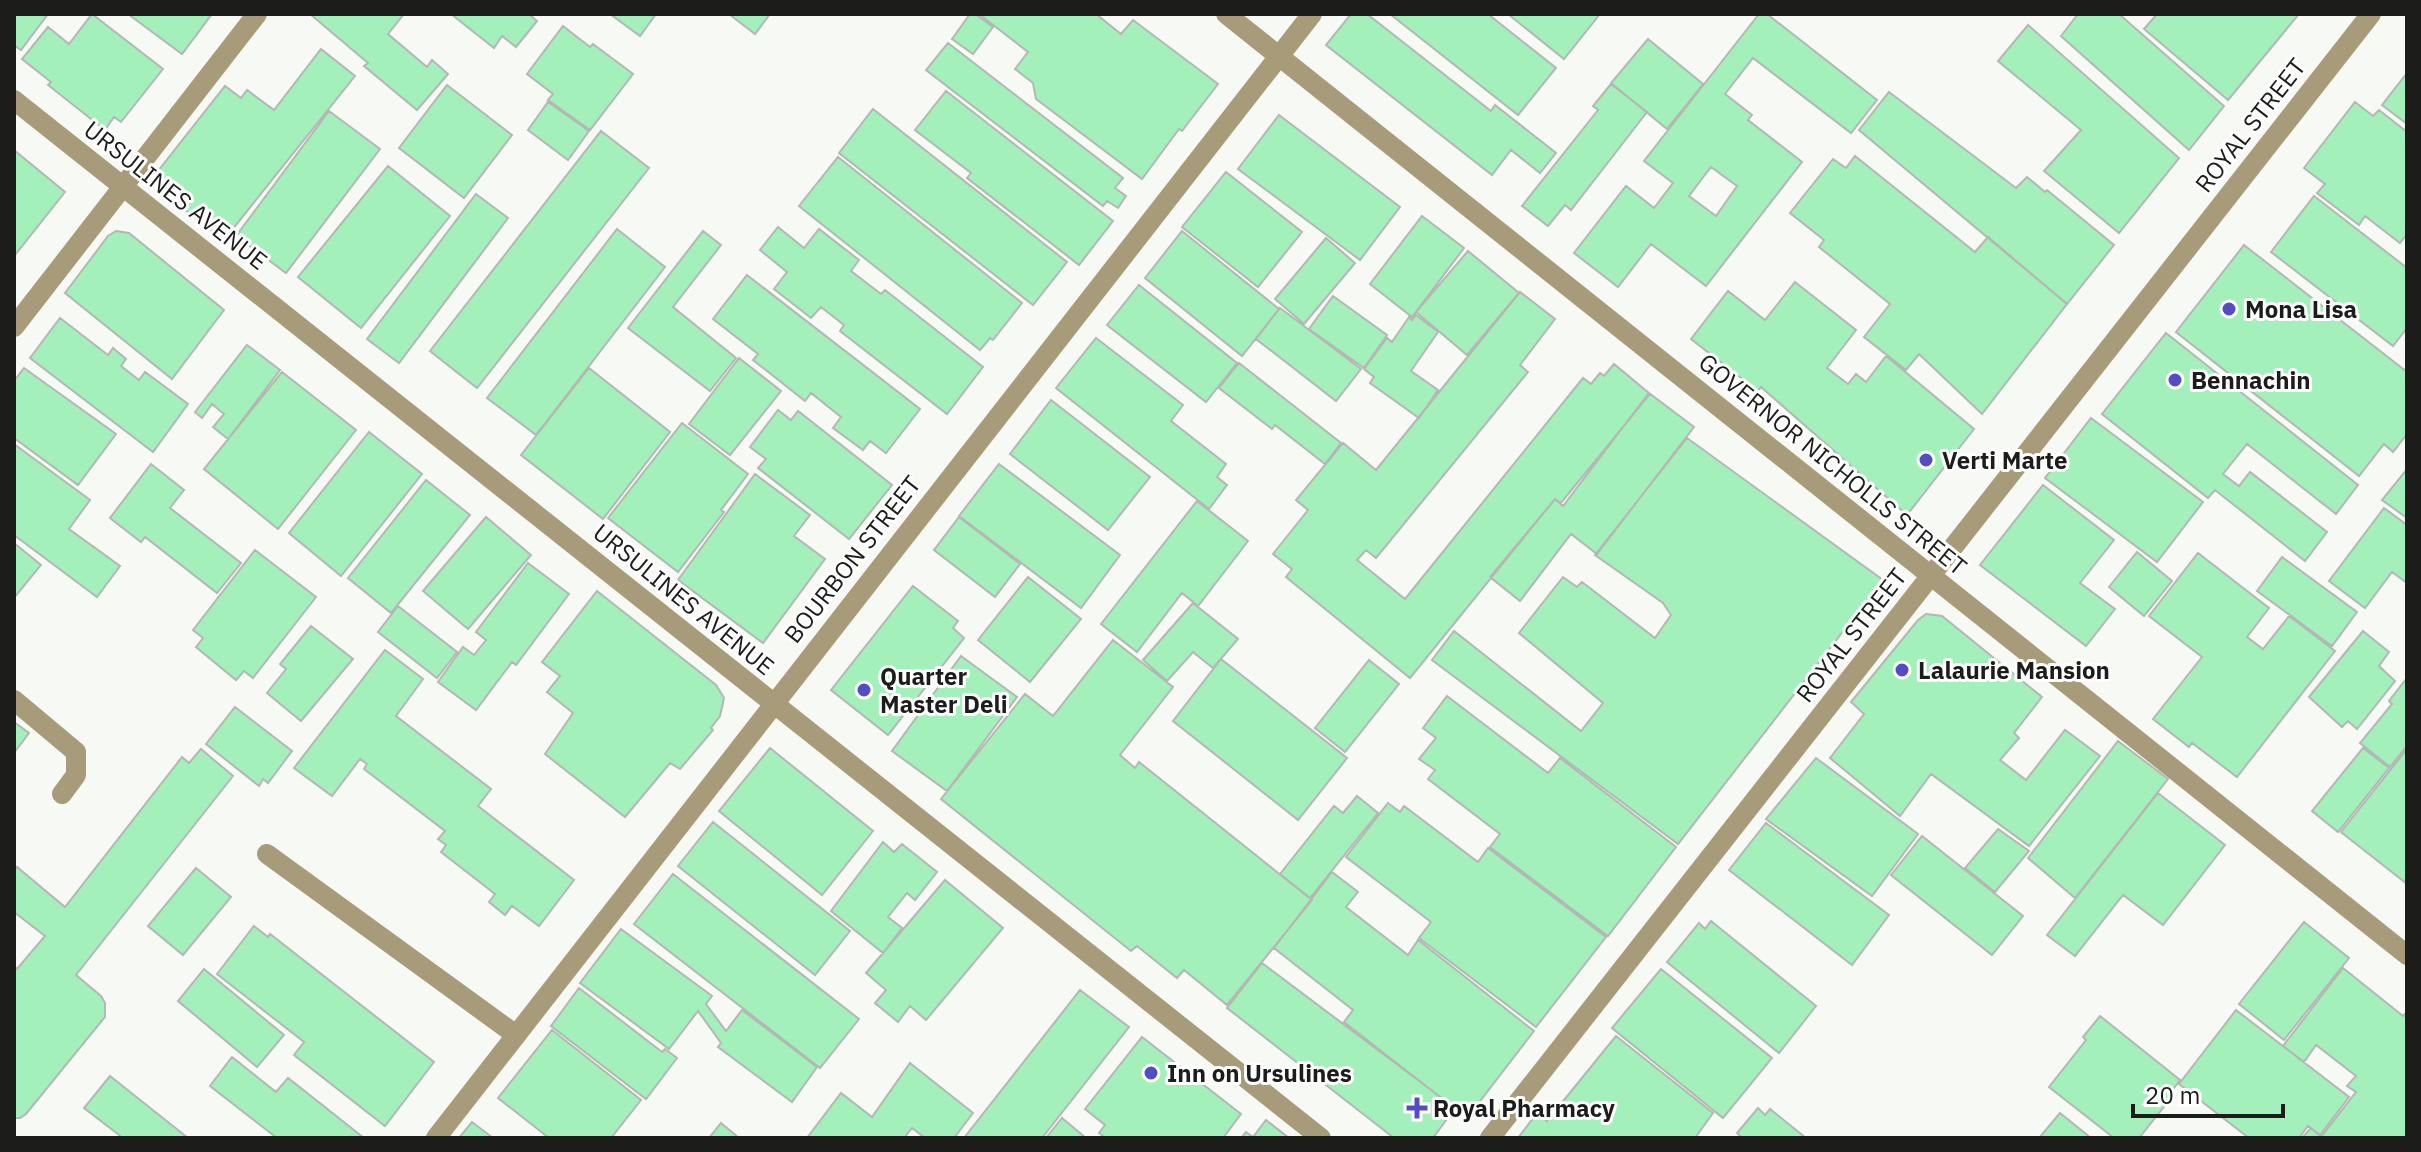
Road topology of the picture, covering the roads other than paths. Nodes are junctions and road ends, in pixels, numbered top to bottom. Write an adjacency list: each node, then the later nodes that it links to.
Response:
1 (257, 14): 7 (street)
2 (1226, 14): 5 (street, GOVERNOR NICHOLLS STREET)
3 (1312, 14): 5 (street, BOURBON STREET)
4 (2371, 14): 9 (street, ROYAL STREET)
5 (1279, 55): 9 (street, GOVERNOR NICHOLLS STREET); 11 (street, BOURBON STREET)
6 (14, 100): 7 (street, URSULINES AVENUE)
7 (123, 186): 8 (street); 11 (street, URSULINES AVENUE)
8 (14, 327)
9 (1931, 576): 14 (street, GOVERNOR NICHOLLS STREET); 18 (street, ROYAL STREET)
10 (14, 700): 12 (street)
11 (774, 703): 15 (street, BOURBON STREET); 17 (street, URSULINES AVENUE)
12 (62, 794)
13 (267, 854): 15 (street)
14 (2407, 955)
15 (516, 1035): 16 (street, BOURBON STREET)
16 (436, 1138)
17 (1321, 1138)
18 (1490, 1138)

